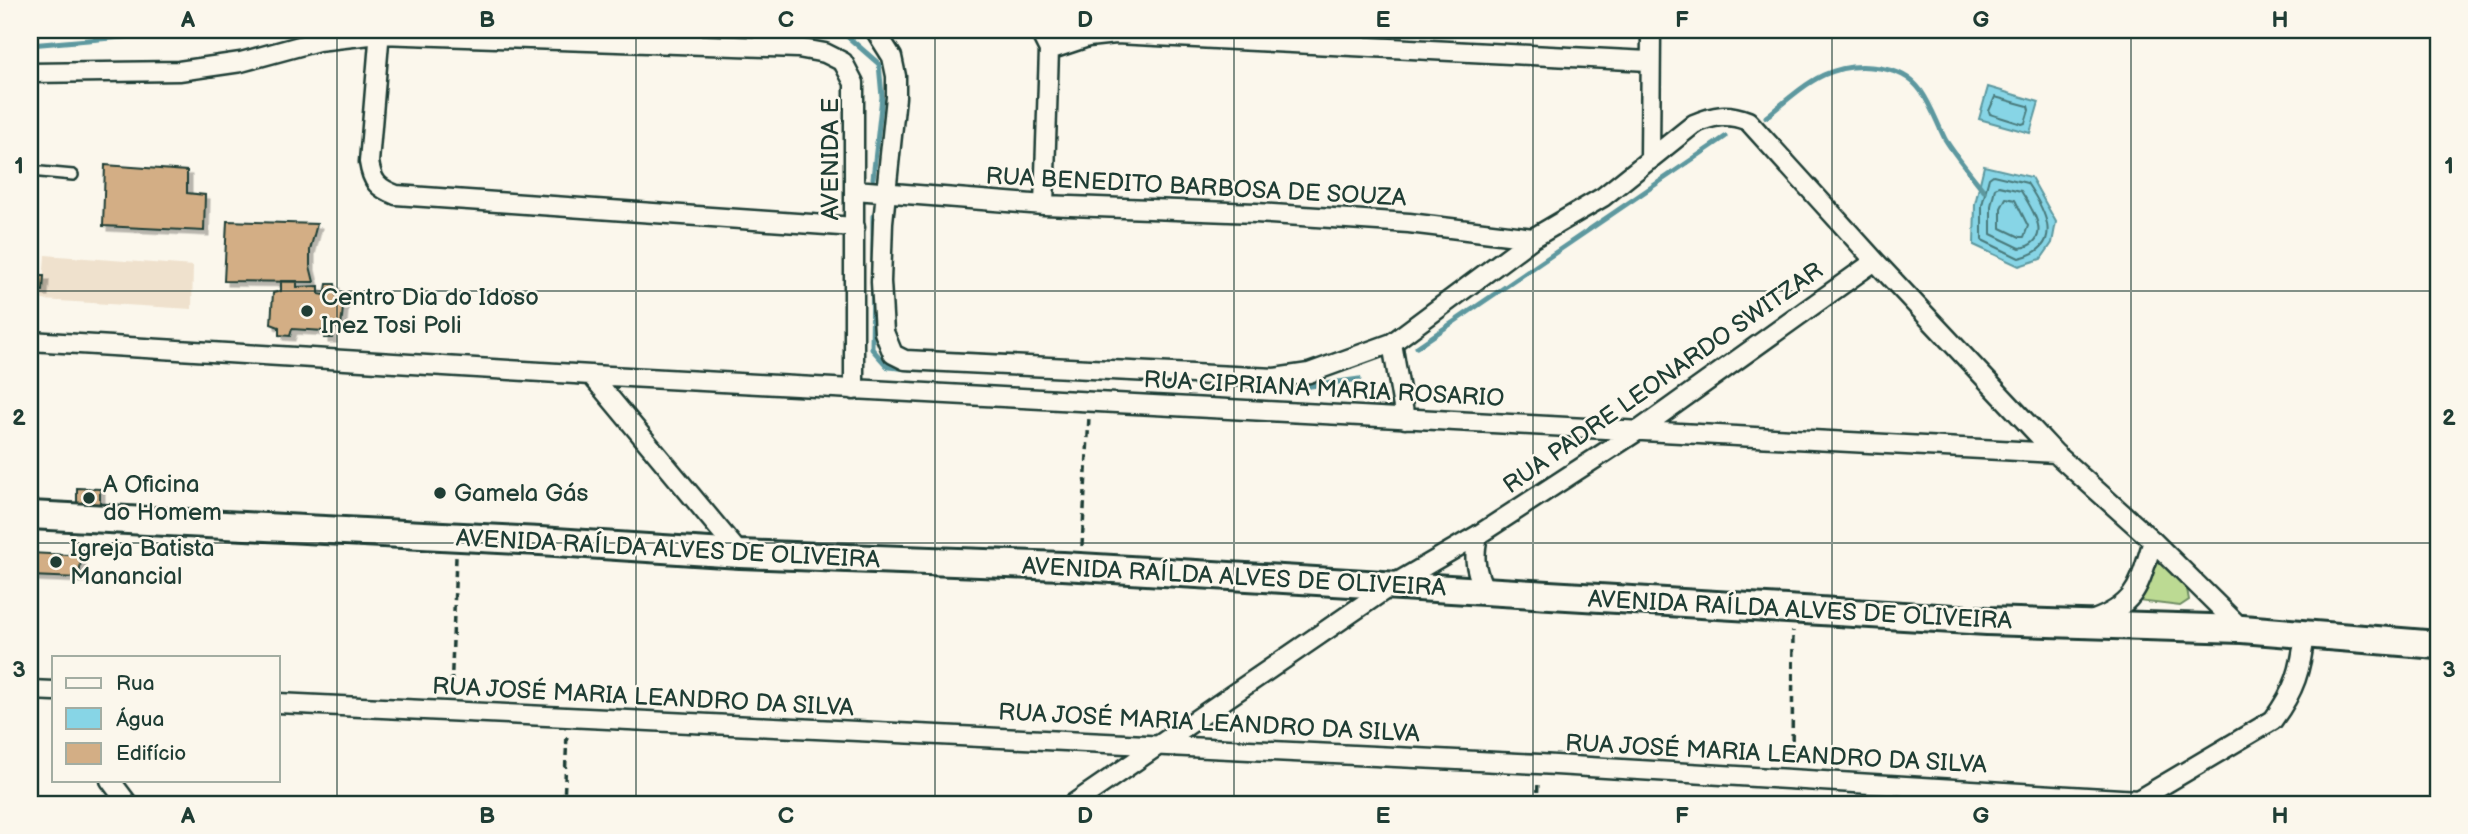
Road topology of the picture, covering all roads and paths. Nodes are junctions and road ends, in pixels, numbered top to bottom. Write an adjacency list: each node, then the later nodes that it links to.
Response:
1 (875, 30): 12 (street)
2 (1039, 30): 5 (street)
3 (1651, 30): 6 (street)
4 (379, 32): 7 (street, AVENIDA E); 11 (street, AVENIDA E); 14 (street)
5 (1049, 50): 6 (street); 13 (street)
6 (1649, 61): 8 (street)
7 (30, 73)
8 (1650, 160): 15 (street); 16 (street)
9 (30, 171): 10 (lane)
10 (73, 175)
11 (855, 190): 12 (street, RUA BENEDITO BARBOSA DE SOUZA); 14 (street, AVENIDA E)
12 (888, 191): 13 (street, RUA BENEDITO BARBOSA DE SOUZA); 18 (street)
13 (1044, 205): 15 (street, RUA BENEDITO BARBOSA DE SOUZA)
14 (855, 227): 20 (street, AVENIDA E)
15 (1532, 238): 18 (street)
16 (1875, 261): 23 (street, RUA PADRE LEONARDO SWITZAR); 24 (street)
17 (30, 341): 19 (street, RUA CIPRIANA MARIA ROSARIO)
18 (1392, 343): 22 (street)
19 (591, 375): 20 (street, RUA CIPRIANA MARIA ROSARIO); 28 (street)
20 (854, 390): 21 (street, RUA CIPRIANA MARIA ROSARIO)
21 (1090, 402): 22 (street, RUA CIPRIANA MARIA ROSARIO); 30 (path)
22 (1405, 419): 23 (street, RUA CIPRIANA MARIA ROSARIO)
23 (1639, 430): 24 (street, RUA CIPRIANA MARIA ROSARIO); 26 (street, RUA PADRE LEONARDO SWITZAR)
24 (2055, 453): 27 (street)
25 (30, 514): 28 (street, AVENIDA RAÍLDA ALVES DE OLIVEIRA)
26 (1478, 535): 31 (street, RUA PADRE LEONARDO SWITZAR); 32 (street)
27 (2153, 541): 34 (street); 35 (street)
28 (740, 554): 30 (street, AVENIDA RAÍLDA ALVES DE OLIVEIRA)
29 (456, 563): 39 (path)
30 (1080, 569): 31 (street, AVENIDA RAÍLDA ALVES DE OLIVEIRA)
31 (1389, 587): 32 (street, AVENIDA RAÍLDA ALVES DE OLIVEIRA); 41 (street, RUA PADRE LEONARDO SWITZAR)
32 (1496, 591): 33 (street, AVENIDA RAÍLDA ALVES DE OLIVEIRA)
33 (1793, 610): 34 (street, AVENIDA RAÍLDA ALVES DE OLIVEIRA); 43 (path)
34 (2081, 625): 35 (street, AVENIDA RAÍLDA ALVES DE OLIVEIRA)
35 (2242, 629): 36 (street, AVENIDA RAÍLDA ALVES DE OLIVEIRA)
36 (2305, 633): 37 (street, AVENIDA RAÍLDA ALVES DE OLIVEIRA); 45 (street)
37 (2438, 645)
38 (280, 703): 39 (street, RUA JOSÉ MARIA LEANDRO DA SILVA)
39 (450, 712): 40 (street, RUA JOSÉ MARIA LEANDRO DA SILVA)
40 (567, 718): 41 (street, RUA JOSÉ MARIA LEANDRO DA SILVA); 47 (path)
41 (1158, 745): 42 (street, RUA JOSÉ MARIA LEANDRO DA SILVA); 48 (street, RUA PADRE LEONARDO SWITZAR)
42 (1539, 764): 43 (street, RUA JOSÉ MARIA LEANDRO DA SILVA); 49 (path)
43 (1792, 780): 45 (street, RUA JOSÉ MARIA LEANDRO DA SILVA)
44 (112, 782): 46 (street)
45 (2134, 802)
46 (128, 804)
47 (564, 804)
48 (1073, 804)
49 (1537, 804)

